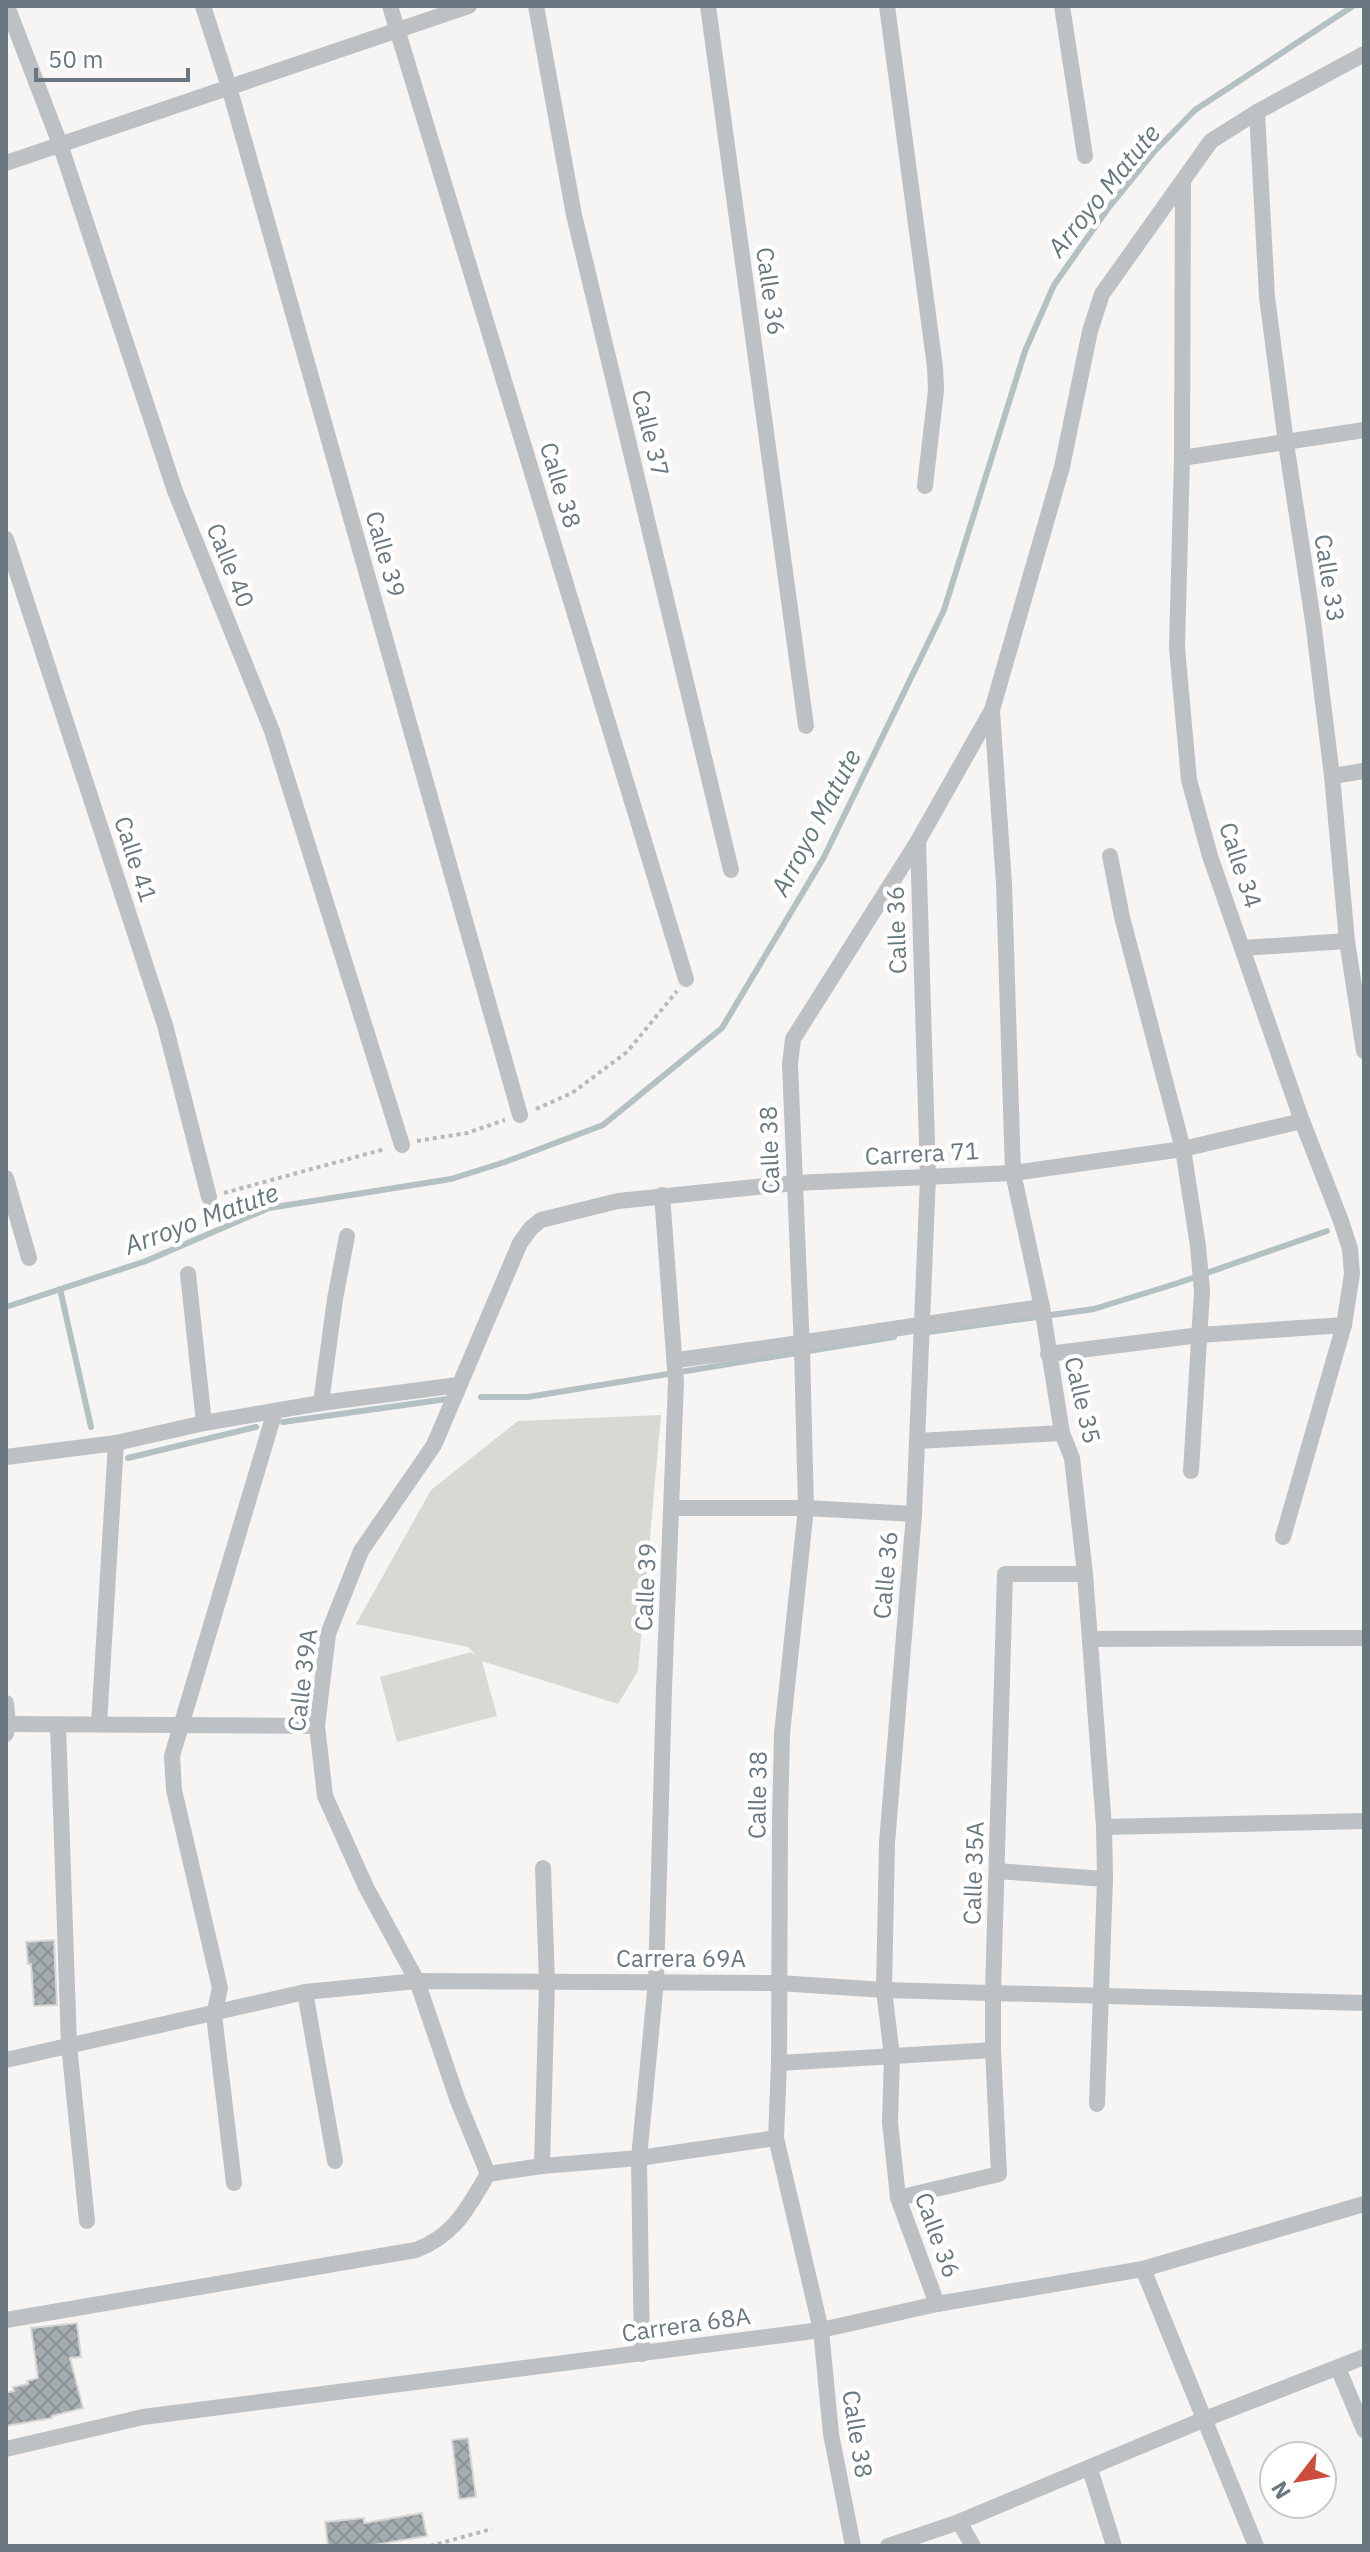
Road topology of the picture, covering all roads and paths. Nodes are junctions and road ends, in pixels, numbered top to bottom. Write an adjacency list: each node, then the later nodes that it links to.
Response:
1 (7, 6): 13 (street, Calle 40)
2 (203, 6): 11 (street, Calle 39)
3 (390, 6): 9 (street, Calle 38)
4 (469, 6): 9 (street)
5 (536, 6): 28 (street, Calle 37)
6 (708, 6): 23 (street, Calle 36)
7 (887, 6): 20 (street)
8 (1062, 6): 14 (street)
9 (398, 30): 11 (street); 31 (street, Calle 38)
10 (1364, 54): 12 (street)
11 (229, 87): 13 (street); 33 (street, Calle 39)
12 (1257, 112): 16 (street); 18 (street, Calle 33)
13 (60, 144): 15 (street); 35 (street, Calle 40)
14 (1085, 156)
15 (6, 163)
16 (1183, 182): 19 (street, Calle 34); 22 (street)
17 (1364, 430): 18 (street)
18 (1286, 443): 19 (street); 25 (street, Calle 33)
19 (1182, 458): 30 (street, Calle 34)
20 (925, 486)
21 (6, 539): 42 (street, Calle 41)
22 (992, 710): 26 (street); 37 (street, Calle 35)
23 (806, 726)
24 (1364, 771): 25 (street)
25 (1332, 776): 29 (street, Calle 33)
26 (918, 841): 38 (street, Calle 36); 40 (street, Calle 38)
27 (1110, 856): 36 (street)
28 (731, 870)
29 (1347, 941): 30 (street); 32 (street, Calle 33)
30 (1243, 948): 34 (street, Calle 34)
31 (686, 979): 33 (path)
32 (1364, 1051)
33 (520, 1115): 35 (path)
34 (1302, 1121): 36 (street, Carrera 71); 47 (street, Calle 34)
35 (402, 1145): 42 (path)
36 (1183, 1149): 37 (street, Carrera 71); 51 (street)
37 (1013, 1173): 38 (street, Carrera 71); 48 (street, Calle 35)
38 (928, 1177): 40 (street, Carrera 71); 50 (street, Calle 36)
39 (6, 1178): 45 (street)
40 (795, 1183): 41 (street, Carrera 71); 52 (street, Calle 38)
41 (662, 1195): 43 (street, Carrera 71); 54 (street, Calle 39)
42 (209, 1197)
43 (541, 1220): 55 (street, Calle 39A)
44 (347, 1236): 56 (street)
45 (29, 1258)
46 (188, 1274): 58 (street)
47 (1358, 1275): 49 (street, Calle 34)
48 (1042, 1314): 50 (street); 53 (street, Calle 35)
49 (1344, 1325): 51 (street); 67 (street, Calle 34)
50 (922, 1331): 52 (street); 60 (street, Calle 36)
51 (1200, 1335): 53 (street); 63 (street)
52 (802, 1352): 54 (street); 65 (street, Calle 38)
53 (1048, 1354): 59 (street, Calle 35)
54 (675, 1369): 64 (street, Calle 39)
55 (458, 1385): 56 (street); 75 (street, Calle 39A)
56 (321, 1403): 57 (street)
57 (275, 1411): 58 (street); 73 (street)
58 (204, 1423): 61 (street)
59 (1062, 1433): 60 (street); 68 (street, Calle 35)
60 (917, 1441): 66 (street, Calle 36)
61 (116, 1443): 62 (street); 72 (street)
62 (6, 1457)
63 (1191, 1471)
64 (672, 1508): 65 (street); 83 (street, Calle 39)
65 (806, 1508): 66 (street); 85 (street, Calle 38)
66 (914, 1514): 86 (street, Calle 36)
67 (1283, 1537)
68 (1085, 1574): 70 (street, Calle 35); 80 (street, Calle 35A)
69 (1364, 1638): 70 (street)
70 (1090, 1639): 78 (street, Calle 35)
71 (6, 1703): 76 (street)
72 (99, 1724): 73 (street); 74 (street)
73 (183, 1724): 75 (street); 91 (street)
74 (58, 1725): 76 (street); 92 (street)
75 (317, 1726): 82 (street, Calle 39A)
76 (7, 1730)
77 (1364, 1821): 78 (street)
78 (1104, 1827): 81 (street, Calle 35)
79 (543, 1868): 84 (street)
80 (997, 1871): 81 (street); 88 (street, Calle 35A)
81 (1105, 1879): 89 (street, Calle 35)
82 (417, 1981): 84 (street, Carrera 69A); 87 (street, Carrera 69A); 102 (street, Calle 39A)
83 (656, 1981): 84 (street, Carrera 69A); 85 (street, Carrera 69A); 99 (street, Calle 39)
84 (547, 1983): 101 (street)
85 (779, 1983): 86 (street, Carrera 69A); 96 (street, Calle 38)
86 (884, 1990): 88 (street, Carrera 69A); 94 (street, Calle 36)
87 (305, 1992): 91 (street, Carrera 69A); 100 (street)
88 (993, 1992): 89 (street, Carrera 69A); 93 (street, Calle 35A)
89 (1101, 1995): 90 (street, Carrera 69A); 97 (street, Calle 35)
90 (1364, 2003)
91 (214, 2015): 92 (street, Carrera 69A); 103 (street)
92 (69, 2045): 95 (street, Carrera 69A); 106 (street)
93 (993, 2050): 94 (street); 104 (street, Calle 35A)
94 (892, 2056): 96 (street); 104 (street, Calle 36)
95 (6, 2060)
96 (779, 2063): 98 (street, Calle 38)
97 (1097, 2104)
98 (776, 2138): 99 (street); 110 (street, Calle 38)
99 (639, 2158): 101 (street); 111 (street, Calle 39)
100 (335, 2161)
101 (542, 2166): 102 (street)
102 (488, 2174): 109 (street)
103 (234, 2183)
104 (898, 2198): 108 (street, Calle 36)
105 (1364, 2204): 107 (street, Carrera 68A)
106 (87, 2221)
107 (1143, 2269): 108 (street, Carrera 68A); 114 (street)
108 (937, 2304): 110 (street, Carrera 68A)
109 (6, 2320)
110 (821, 2330): 111 (street, Carrera 68A); 121 (street, Calle 38)
111 (642, 2354): 116 (street, Carrera 68A)
112 (1364, 2357): 113 (street)
113 (1338, 2368): 114 (street); 115 (street)
114 (1205, 2419): 117 (street); 125 (street)
115 (1364, 2430)
116 (6, 2449)
117 (1090, 2469): 118 (street); 124 (street)
118 (959, 2522): 122 (street); 123 (street)
119 (492, 2529): 120 (path)
120 (430, 2546)
121 (853, 2546)
122 (888, 2546)
123 (973, 2546)
124 (1114, 2546)
125 (1256, 2546)

